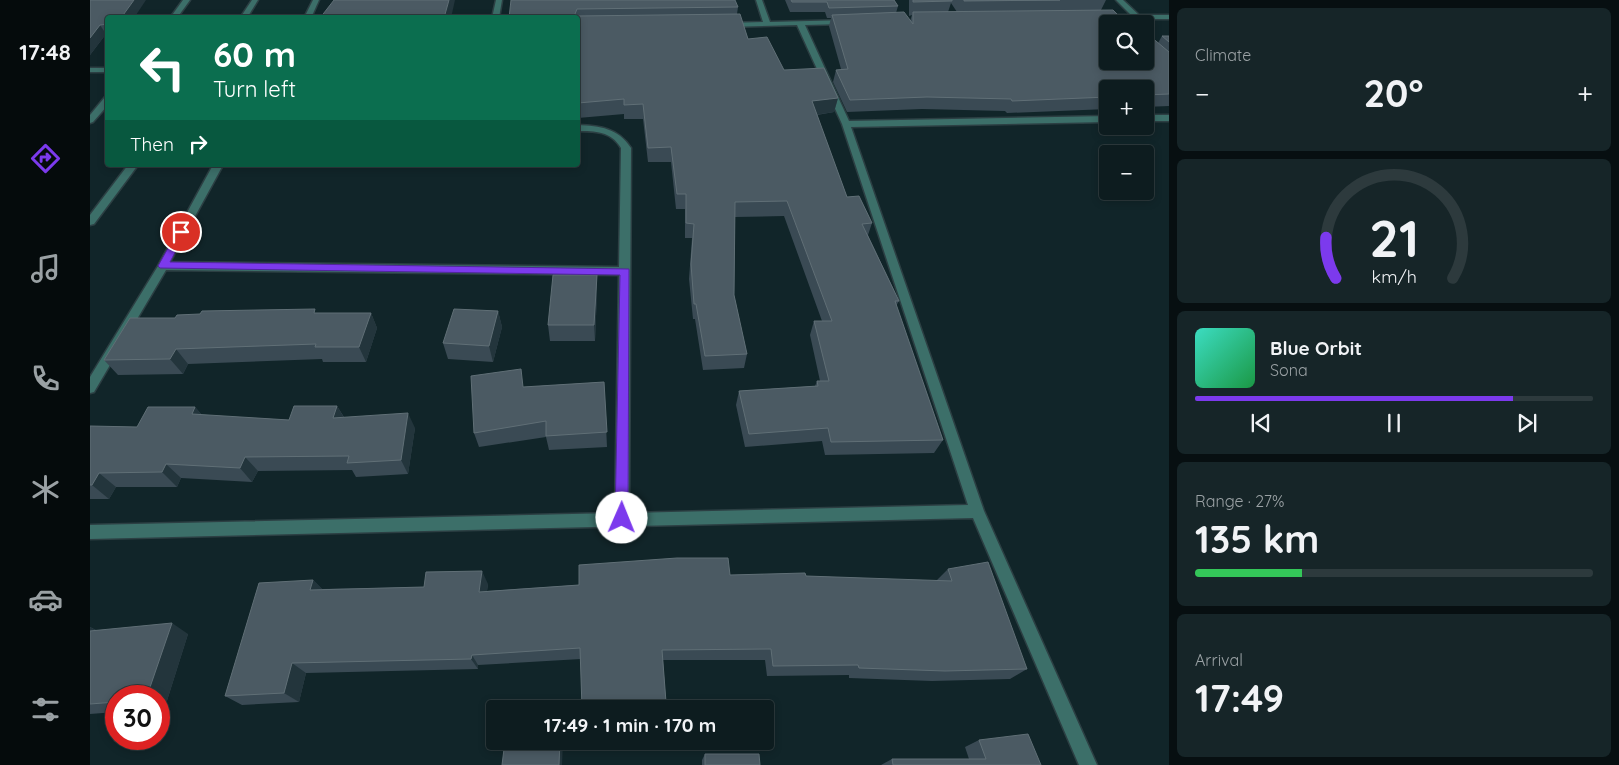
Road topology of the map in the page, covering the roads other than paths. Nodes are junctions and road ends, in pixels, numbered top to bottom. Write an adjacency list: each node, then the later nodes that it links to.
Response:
1 (188, 0): 7 (street)
2 (255, 0): 8 (street)
3 (316, 0): 9 (street)
4 (499, 0): 10 (street)
5 (759, 0): 16 (street)
6 (1119, 0): 11 (street)
7 (176, 15)
8 (245, 15)
9 (308, 15)
10 (496, 15)
11 (1135, 15)
12 (1154, 16): 13 (street)
13 (1169, 16)
14 (858, 21): 15 (street)
15 (800, 23): 16 (street); 25 (street)
16 (767, 24): 17 (street)
17 (717, 25)
18 (90, 70): 19 (street)
19 (105, 70)
20 (105, 102): 24 (street)
21 (1154, 118): 22 (street)
22 (1169, 118)
23 (1099, 119): 25 (street)
24 (90, 120)
25 (846, 124): 33 (street)
26 (580, 128): 31 (street)
27 (131, 167): 29 (street)
28 (217, 167): 30 (street)
29 (90, 222)
30 (163, 266): 31 (street); 32 (street)
31 (626, 271): 34 (street)
32 (90, 388)
33 (976, 511): 34 (street); 36 (street)
34 (622, 518): 35 (street)
35 (90, 532)
36 (1088, 765)

